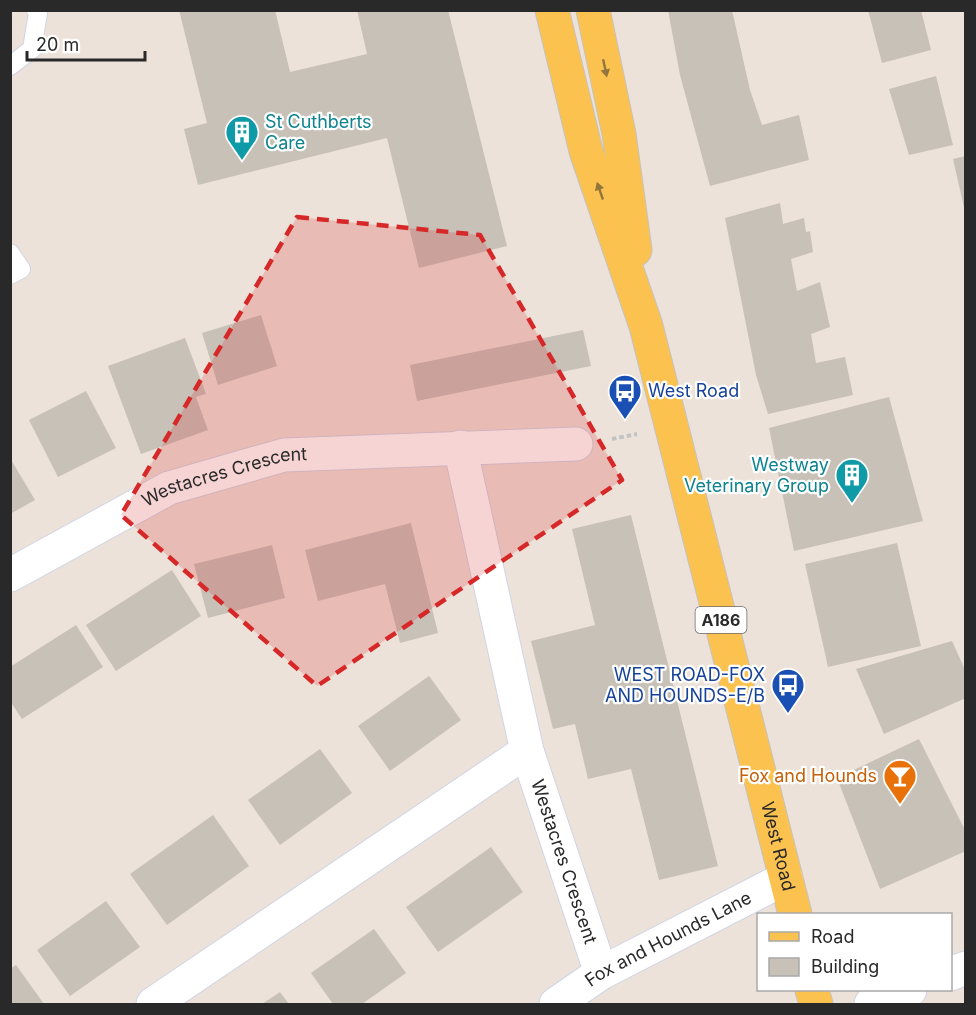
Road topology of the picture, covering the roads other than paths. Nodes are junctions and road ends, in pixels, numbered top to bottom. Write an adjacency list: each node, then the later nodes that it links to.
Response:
1 (36, 10): 4 (lane)
2 (552, 10): 7 (main road, West Road / A186, one-way to 2)
3 (593, 10): 7 (main road, West Road / A186, one-way to 7)
4 (10, 66)
5 (10, 253): 6 (lane)
6 (10, 275)
7 (646, 326): 12 (main road, West Road / A186)
8 (576, 444): 9 (street, Westacres Crescent)
9 (459, 447): 10 (street, Westacres Crescent); 11 (street, Westacres Crescent)
10 (10, 575)
11 (527, 751): 15 (street, Westacres Crescent); 18 (street, Westacres Crescent)
12 (786, 878): 13 (main road, West Road / A186); 15 (street, Fox and Hounds Lane)
13 (795, 913)
14 (966, 968): 16 (street)
15 (601, 973): 19 (street, Fox and Hounds Lane)
16 (952, 974)
17 (907, 991): 20 (street)
18 (153, 1005)
19 (556, 1005)
20 (870, 1005)

